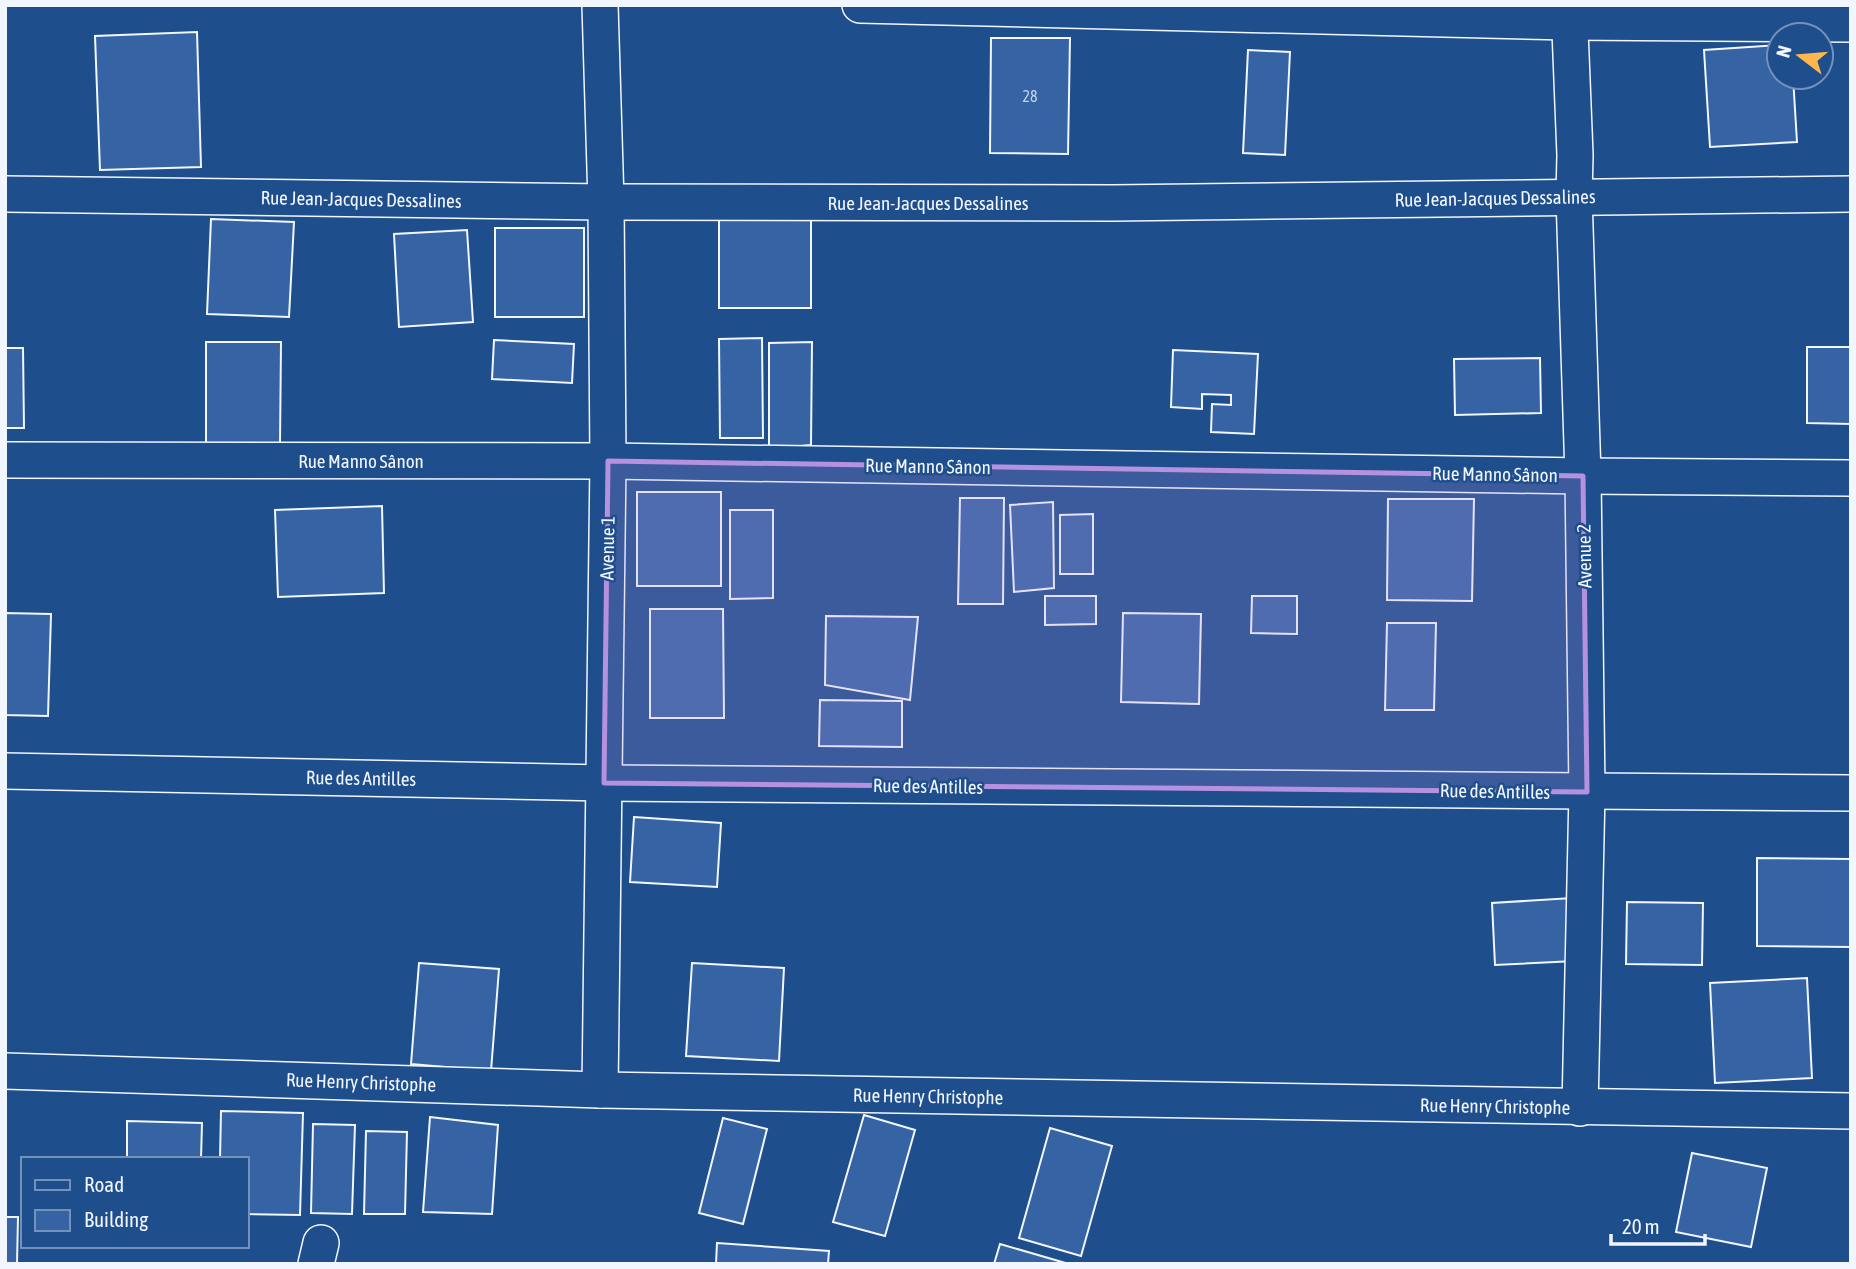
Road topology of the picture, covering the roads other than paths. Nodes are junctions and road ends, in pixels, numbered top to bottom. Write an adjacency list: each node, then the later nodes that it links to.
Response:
1 (600, 5): 8 (street, Avenue 1)
2 (860, 5): 3 (street)
3 (1569, 14): 4 (street); 7 (street, Avenue 2)
4 (1851, 24)
5 (5, 194): 8 (street, Rue Jean-Jacques Dessalines)
6 (1851, 194): 7 (street, Rue Jean-Jacques Dessalines)
7 (1574, 196): 8 (street, Rue Jean-Jacques Dessalines); 11 (street, Avenue 2)
8 (606, 202): 10 (street, Avenue 1)
9 (5, 460): 10 (street, Rue Manno Sânon)
10 (608, 461): 11 (street, Rue Manno Sânon); 14 (street, Avenue 1)
11 (1583, 476): 12 (street, Rue Manno Sânon); 15 (street, Avenue 2)
12 (1851, 478)
13 (5, 771): 14 (street, Rue des Antilles)
14 (604, 783): 15 (street, Rue des Antilles); 18 (street, Avenue 1)
15 (1587, 792): 16 (street, Rue des Antilles); 19 (street, Avenue 2)
16 (1851, 793)
17 (5, 1071): 18 (street, Rue Henry Christophe)
18 (600, 1090): 19 (street, Rue Henry Christophe)
19 (1580, 1108): 20 (street, Rue Henry Christophe)
20 (1851, 1111)

